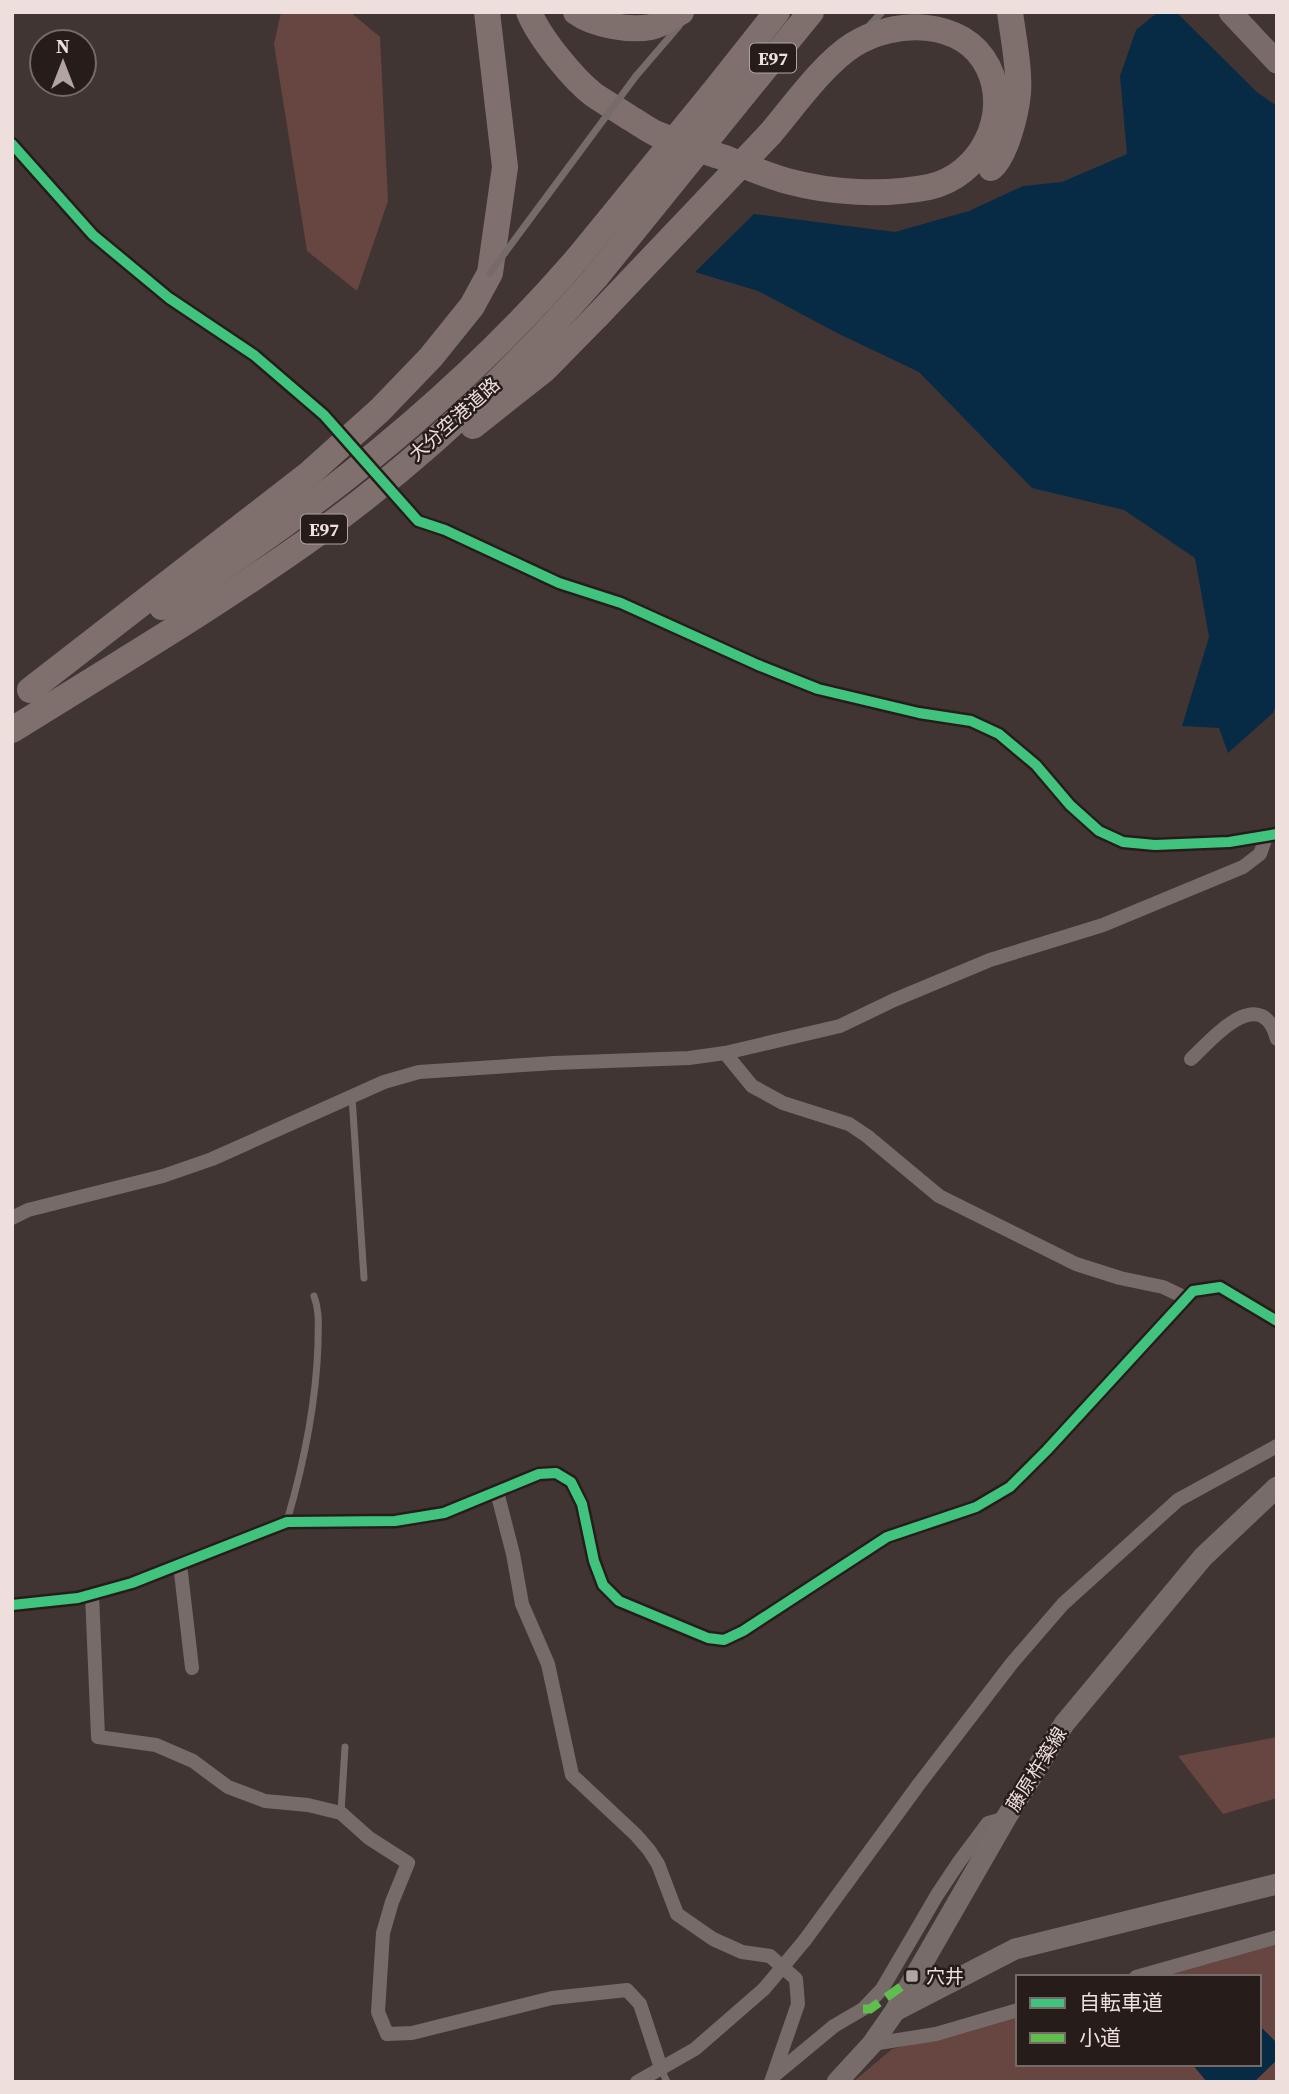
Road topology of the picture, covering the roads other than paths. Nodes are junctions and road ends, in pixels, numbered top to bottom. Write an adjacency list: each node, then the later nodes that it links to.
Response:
1 (487, 12): 17 (highway)
2 (510, 12): 10 (highway)
3 (529, 12): 12 (highway)
4 (576, 12): 5 (highway)
5 (681, 12)
6 (690, 12): 17 (lane, bridge)
7 (777, 12): 14 (highway, 大分空港道路 / E97)
8 (811, 12): 14 (highway, 大分空港道路 / E97)
9 (882, 12): 12 (lane)
10 (1010, 12)
11 (1230, 12): 13 (main road)
12 (852, 45): 18 (highway, bridge)
13 (1277, 62)
14 (724, 99): 16 (highway, 大分空港道路 / E97, bridge)
15 (12, 144): 21 (street, bridge)
16 (587, 268): 18 (highway, 大分空港道路 / E97); 19 (highway, 大分空港道路 / E97)
17 (490, 273): 19 (highway)
18 (187, 622): 20 (highway, 大分空港道路 / E97)
19 (21, 696)
20 (12, 730)
21 (1272, 835): 23 (street)
22 (1277, 1039): 24 (street)
23 (725, 1053): 25 (street); 29 (street)
24 (1191, 1059)
25 (352, 1097): 26 (street); 27 (lane)
26 (12, 1219)
27 (364, 1278)
28 (314, 1296): 34 (lane)
29 (1186, 1298): 30 (street); 33 (street)
30 (1277, 1321)
31 (1277, 1446): 50 (street, bridge)
32 (1277, 1487): 41 (main road, 藤原杵築線)
33 (497, 1492): 34 (street); 51 (street)
34 (287, 1522): 35 (street)
35 (180, 1564): 36 (street); 38 (street)
36 (92, 1594): 37 (street); 40 (street)
37 (12, 1605)
38 (192, 1668)
39 (345, 1747): 40 (lane)
40 (341, 1813): 50 (street)
41 (1006, 1818): 45 (main road, 藤原杵築線); 46 (street)
42 (1277, 1884): 47 (main road)
43 (1277, 1937): 44 (street)
44 (1143, 1975)
45 (912, 1979): 46 (street); 47 (main road, 藤原杵築線)
46 (863, 2009): 51 (street)
47 (895, 2011): 49 (main road, 藤原杵築線)
48 (1016, 2011): 49 (street)
49 (872, 2044): 53 (main road, 藤原杵築線)
50 (664, 2075): 52 (street)
51 (773, 2078)
52 (637, 2082)
53 (837, 2082)

